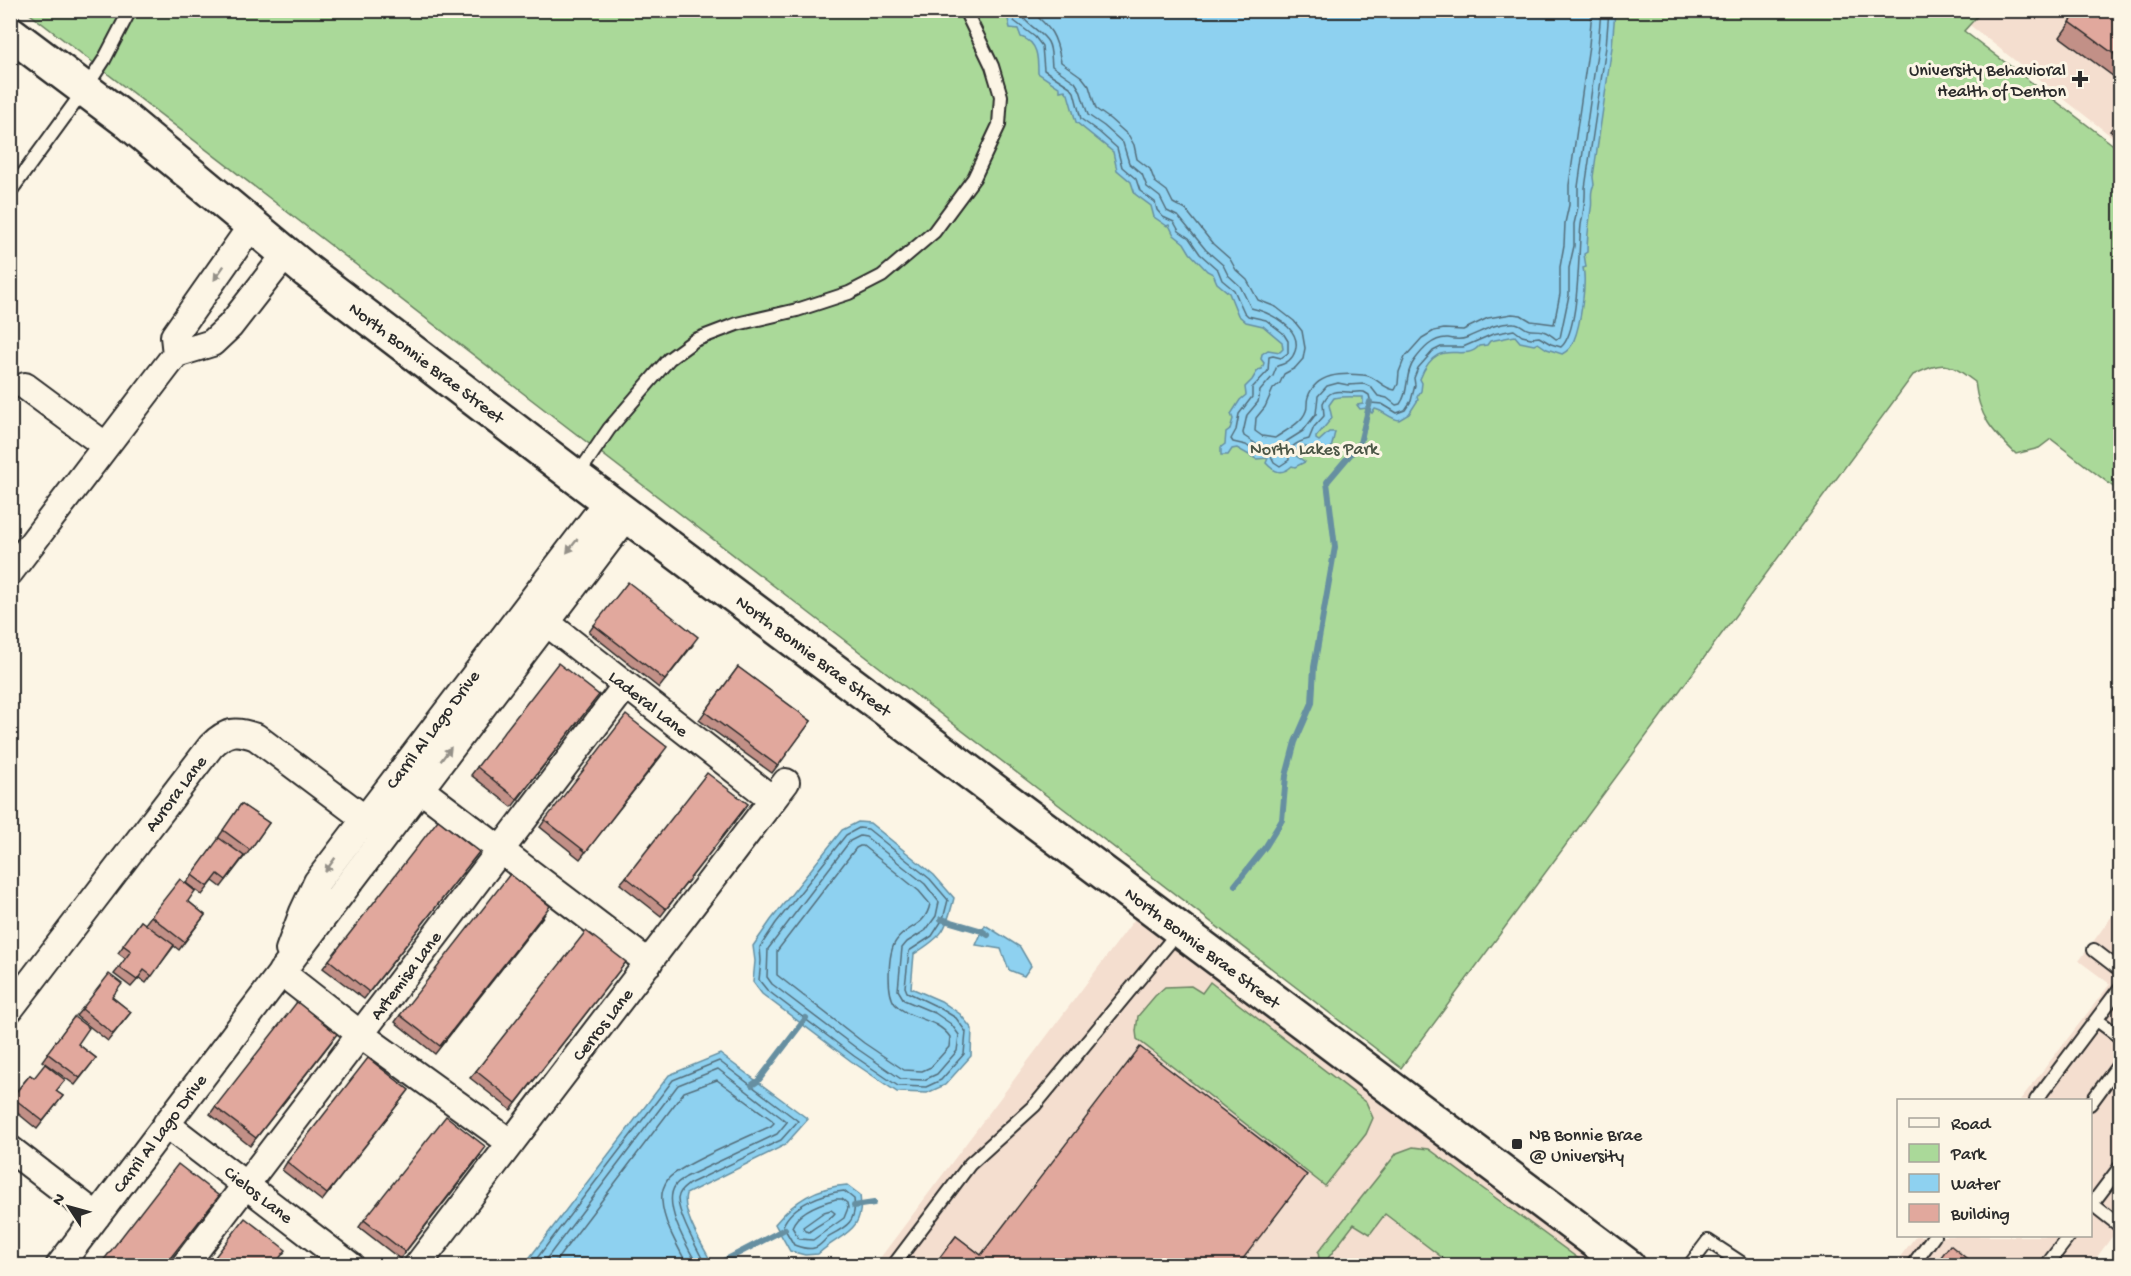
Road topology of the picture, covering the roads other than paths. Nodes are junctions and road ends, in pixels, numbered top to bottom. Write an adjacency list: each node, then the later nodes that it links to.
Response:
1 (130, 10): 4 (lane)
2 (966, 10): 11 (lane)
3 (10, 33): 4 (main road, North Bonnie Brae Street)
4 (85, 89): 5 (lane); 6 (main road, North Bonnie Brae Street)
5 (10, 192)
6 (252, 225): 7 (main road, North Bonnie Brae Street); 8 (street, one-way to 8)
7 (286, 254): 8 (street); 11 (main road, North Bonnie Brae Street)
8 (176, 354): 10 (street)
9 (25, 386): 10 (street)
10 (106, 446): 13 (street)
11 (576, 477): 12 (main road, North Bonnie Brae Street)
12 (618, 507): 14 (street, Carril Al Lago Drive); 21 (main road, North Bonnie Brae Street)
13 (10, 572)
14 (535, 615): 15 (street, Laderal Lane); 16 (street, Carril Al Lago Drive, one-way to 14); 18 (street, Carril Al Lago Drive)
15 (626, 685): 17 (street, Laderal Lane); 20 (street, Artemisa Lane)
16 (420, 789): 19 (street, Carril Al Lago Drive); 20 (street)
17 (779, 790): 23 (street, Cerros Lane)
18 (364, 818): 19 (street, Aurora Lane); 25 (street, Carril Al Lago Drive, one-way to 25); 27 (street, Aurora Lane)
19 (385, 834): 25 (street, Carril Al Lago Drive)
20 (501, 850): 23 (street); 29 (street, Artemisa Lane)
21 (1180, 929): 49 (lane); 50 (main road, North Bonnie Brae Street)
22 (2094, 950): 24 (lane)
23 (649, 963): 35 (street, Cerros Lane)
24 (2121, 970)
25 (281, 972): 29 (street); 34 (street, Carril Al Lago Drive)
26 (2121, 988): 28 (lane)
27 (10, 1009)
28 (2097, 1020): 30 (lane); 32 (lane)
29 (360, 1034): 35 (street); 38 (street, Artemisa Lane)
30 (2121, 1037)
31 (2121, 1063): 33 (lane)
32 (2038, 1099)
33 (2092, 1103)
34 (166, 1124): 38 (street, Cielos Lane); 41 (street, Carril Al Lago Drive)
35 (511, 1143): 48 (street, Cerros Lane)
36 (10, 1149): 41 (street)
37 (2121, 1167): 39 (lane)
38 (246, 1184): 46 (street, Artemisa Lane); 47 (street, Cielos Lane)
39 (2092, 1203)
40 (2092, 1205): 42 (lane)
41 (97, 1216): 45 (street, Carril Al Lago Drive)
42 (2121, 1226)
43 (1933, 1237): 53 (lane)
44 (2068, 1237): 54 (lane)
45 (59, 1266)
46 (184, 1266)
47 (351, 1266)
48 (417, 1266)
49 (893, 1266)
50 (1628, 1266)
51 (1689, 1266): 52 (lane)
52 (1746, 1266)
53 (1912, 1266)
54 (2046, 1266)

